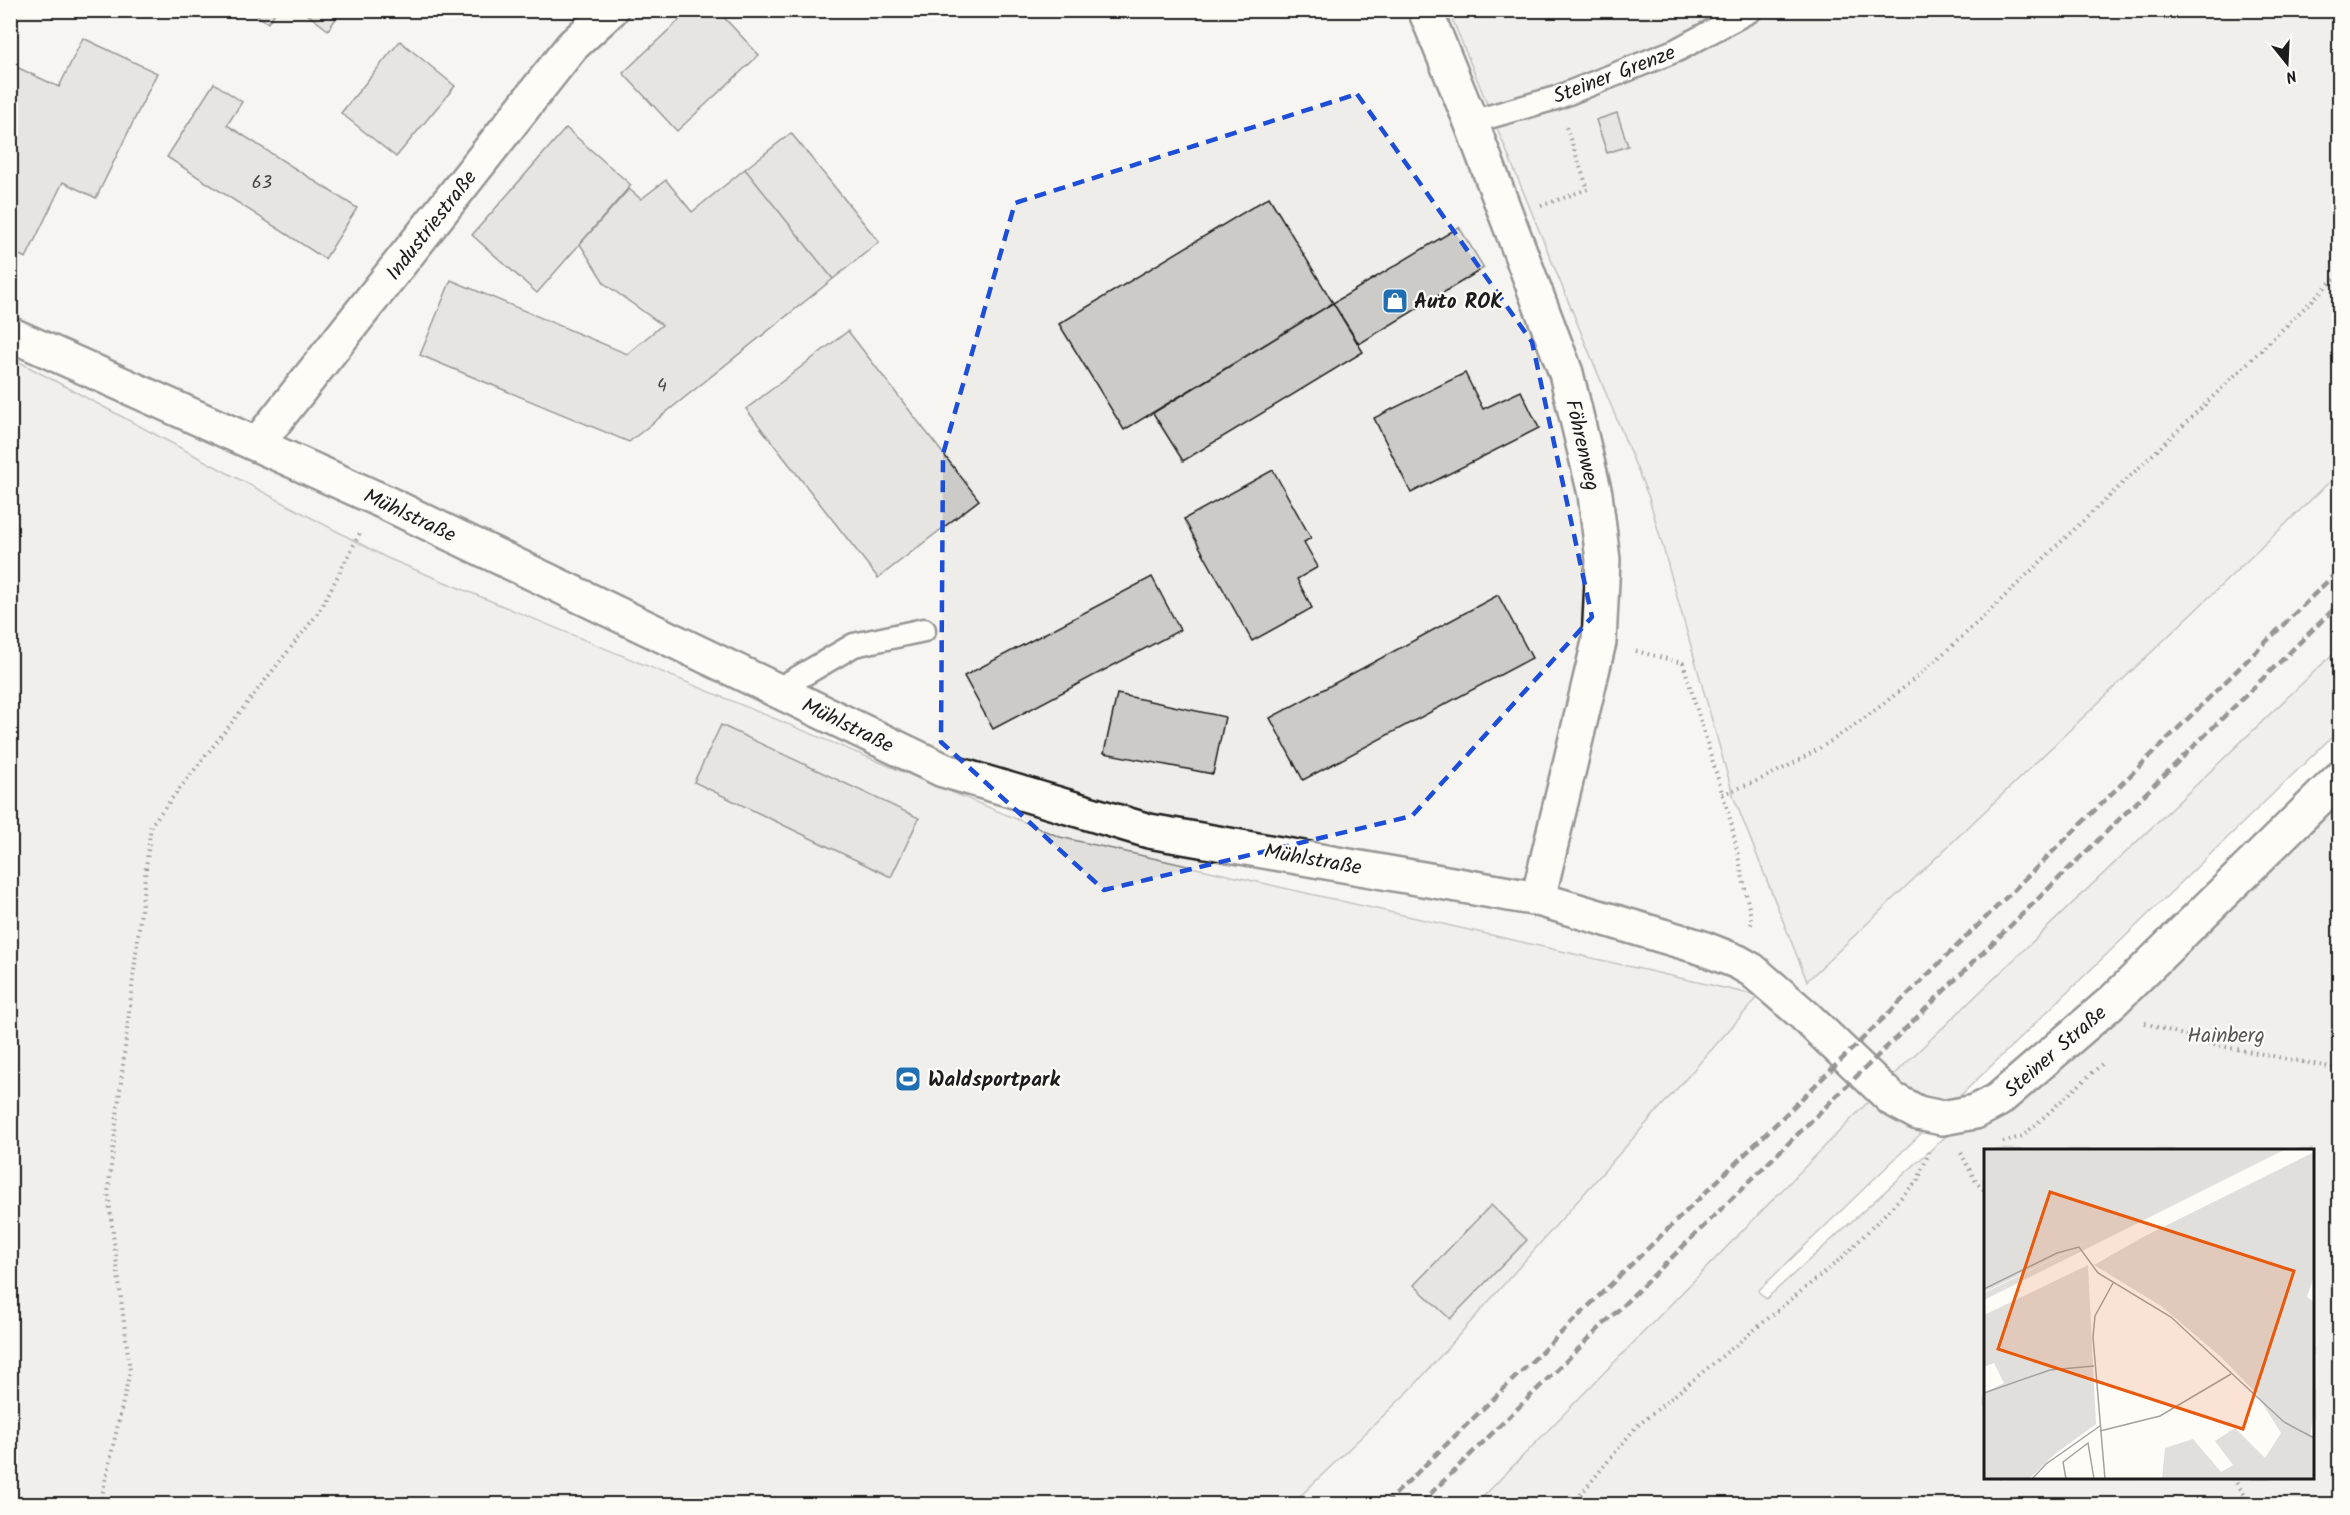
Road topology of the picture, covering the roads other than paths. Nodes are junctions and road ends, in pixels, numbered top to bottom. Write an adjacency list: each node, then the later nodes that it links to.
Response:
1 (610, 10): 6 (street, Industriestraße)
2 (1425, 10): 4 (street, Föhrenweg)
3 (1751, 10): 4 (lane, Steiner Grenze)
4 (1471, 122): 10 (street, Föhrenweg)
5 (10, 334): 6 (street, Mühlstraße)
6 (257, 444): 8 (street, Mühlstraße)
7 (924, 630): 8 (lane)
8 (777, 690): 10 (street, Mühlstraße)
9 (2340, 778): 11 (street, Steiner Straße)
10 (1538, 899): 11 (street, Mühlstraße)
11 (1738, 962)

